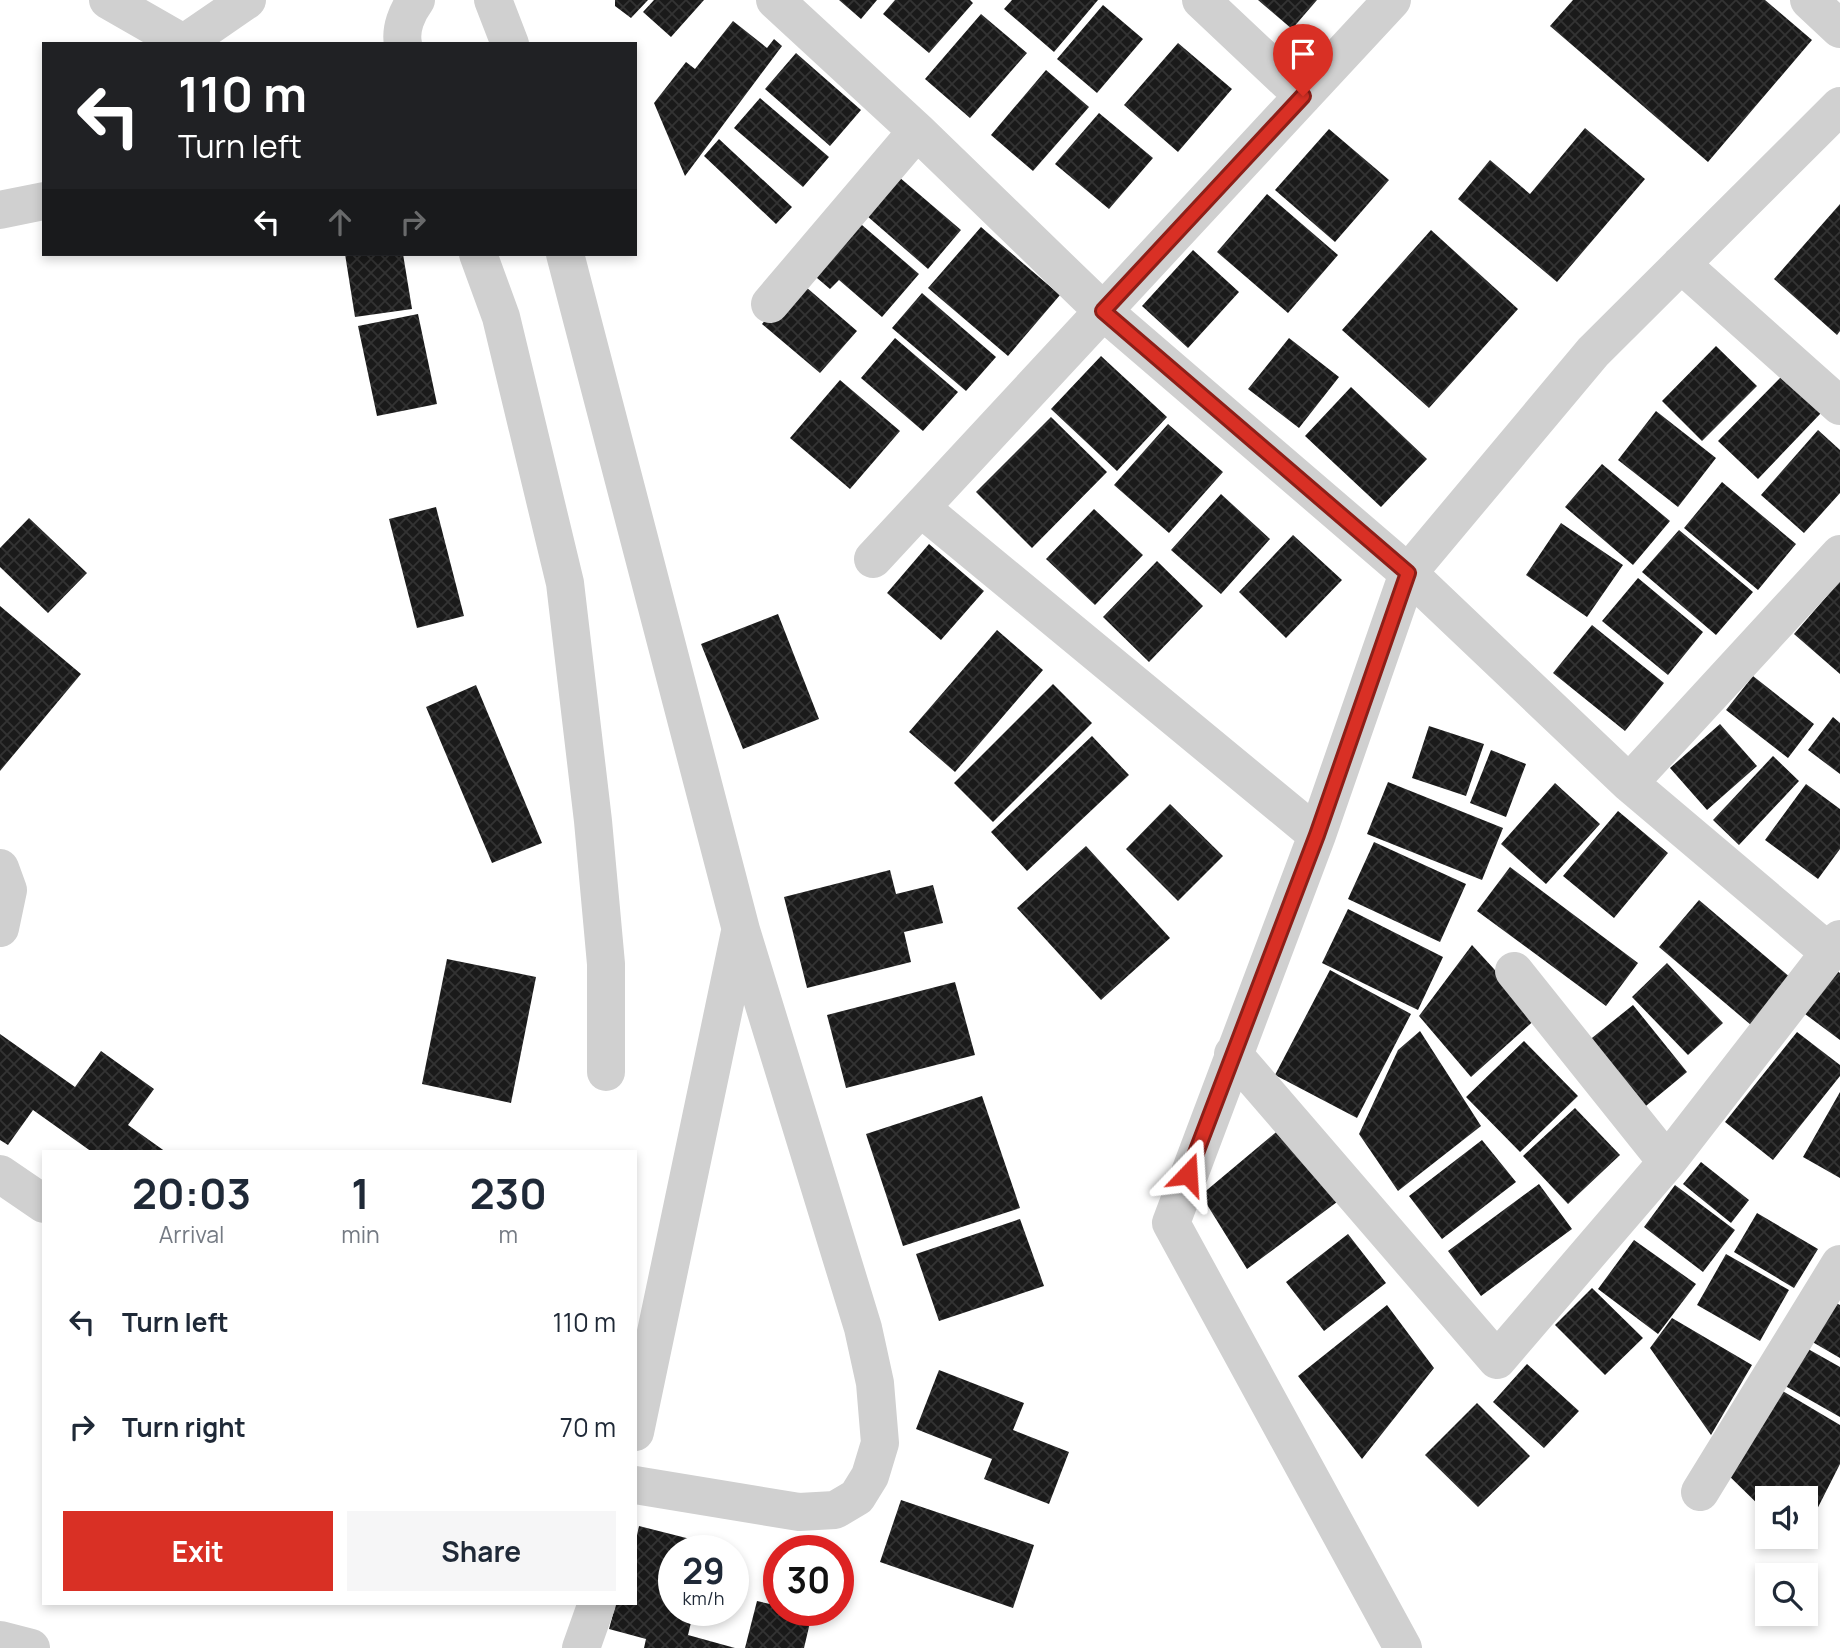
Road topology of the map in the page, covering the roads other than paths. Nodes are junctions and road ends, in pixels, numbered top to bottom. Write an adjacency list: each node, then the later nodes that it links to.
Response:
1 (107, 0): 10 (street)
2 (247, 0): 11 (street)
3 (416, 0): 12 (street)
4 (493, 0): 13 (street)
5 (775, 0): 16 (street)
6 (1201, 0): 14 (street)
7 (1392, 0): 14 (street)
8 (1809, 0): 9 (street)
9 (1840, 29)
10 (181, 42)
11 (184, 42)
12 (403, 42)
13 (509, 42)
14 (1303, 96): 23 (street)
15 (1840, 106): 21 (street)
16 (917, 131): 22 (street); 23 (street)
17 (42, 201): 18 (street)
18 (0, 209)
19 (479, 256): 37 (street)
20 (566, 256): 33 (street)
21 (1681, 264): 24 (street); 28 (street)
22 (770, 304)
23 (1103, 311): 25 (street); 28 (street)
24 (1840, 406)
25 (921, 508): 27 (street); 30 (street)
26 (1840, 554): 29 (street)
27 (873, 559)
28 (1408, 573): 29 (street); 30 (street)
29 (1629, 783): 34 (street)
30 (1317, 835): 36 (street)
31 (0, 868): 32 (street)
32 (0, 928)
33 (741, 930): 42 (street); 43 (street)
34 (1835, 946): 38 (street)
35 (1514, 971): 38 (street)
36 (1233, 1054): 38 (street); 49 (street)
37 (606, 1072)
38 (1667, 1163)
39 (0, 1174): 40 (street)
40 (42, 1203)
41 (1840, 1264): 44 (street)
42 (637, 1423)
43 (637, 1485)
44 (1700, 1492)
45 (596, 1605): 48 (street)
46 (0, 1640): 47 (street)
47 (31, 1648)
48 (581, 1648)
49 (1403, 1648)

